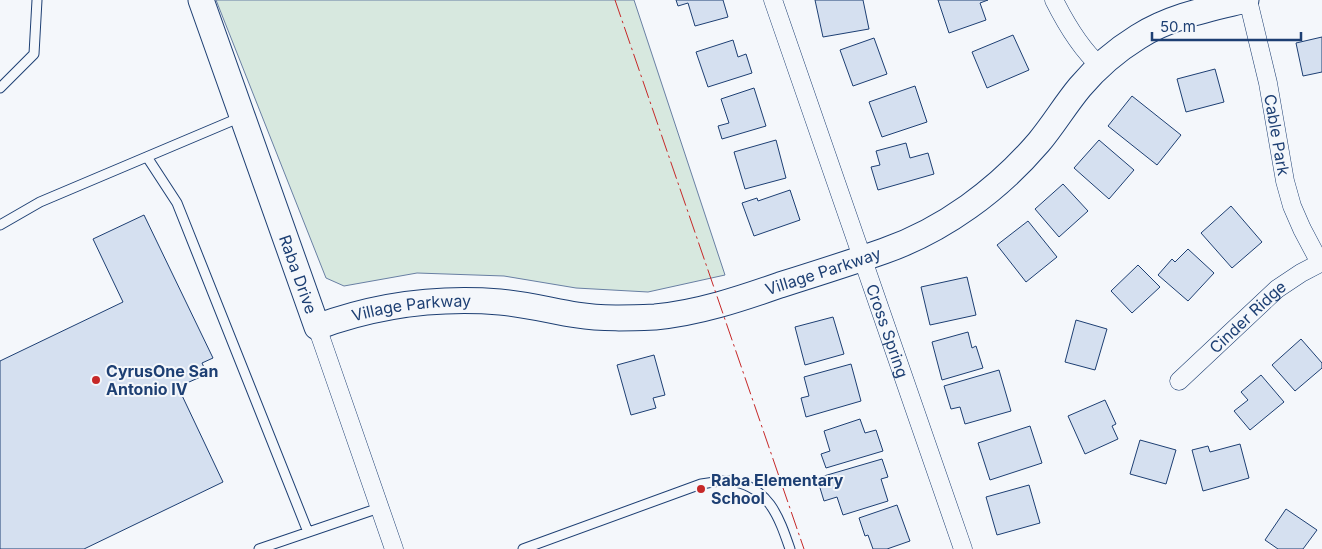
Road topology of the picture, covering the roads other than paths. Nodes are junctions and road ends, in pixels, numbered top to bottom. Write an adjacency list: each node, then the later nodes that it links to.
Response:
1 (36, 0): 7 (lane)
2 (201, 0): 8 (street, Raba Drive)
3 (773, 0): 11 (street, Cross Spring)
4 (1054, 0): 6 (street)
5 (1247, 0): 6 (street, Village Parkway); 12 (street, Cable Park)
6 (1100, 66): 11 (street, Village Parkway)
7 (0, 88)
8 (242, 116): 9 (lane); 13 (street, Raba Drive)
9 (147, 157): 10 (lane); 16 (lane)
10 (0, 225)
11 (861, 258): 13 (street, Village Parkway); 21 (street, Cross Spring)
12 (1321, 263): 14 (street, Cinder Ridge)
13 (317, 327): 15 (street, Raba Drive)
14 (1179, 382)
15 (379, 508): 16 (lane); 18 (street, Raba Drive)
16 (308, 532): 17 (lane)
17 (259, 549)
18 (394, 549)
19 (523, 549): 20 (lane)
20 (790, 549)
21 (963, 549)

